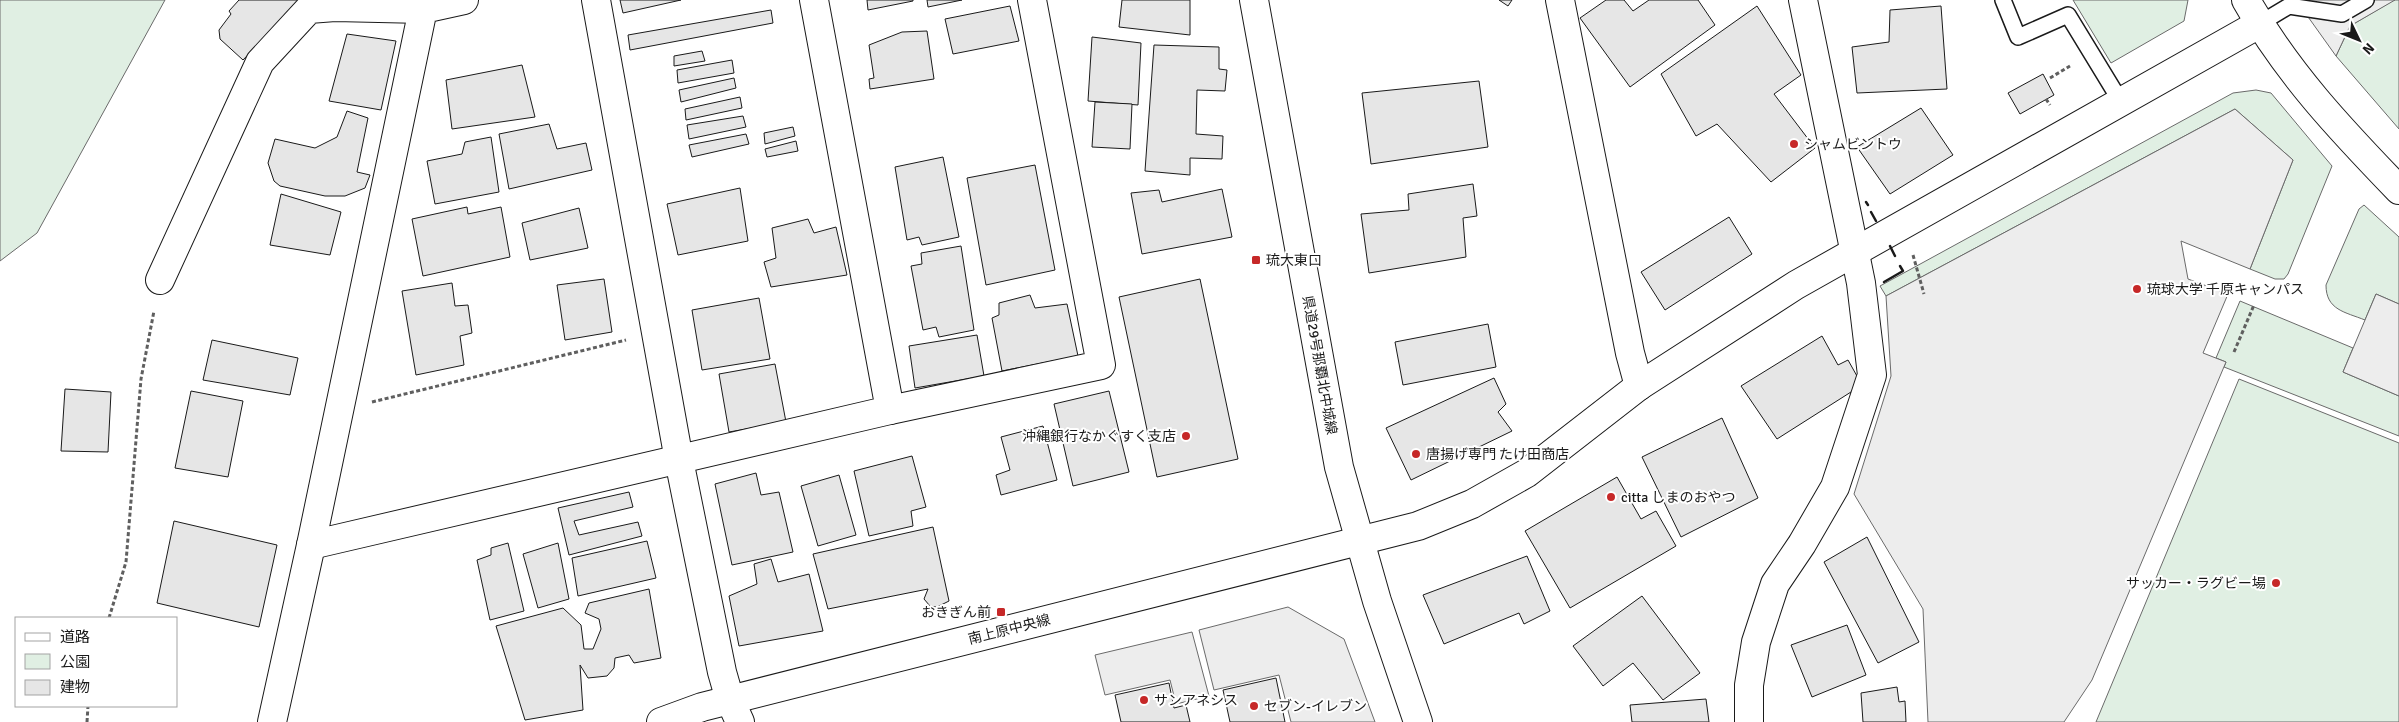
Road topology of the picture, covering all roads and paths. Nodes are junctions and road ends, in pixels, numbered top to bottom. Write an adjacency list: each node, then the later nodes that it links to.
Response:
1 (464, 0): 12 (street)
2 (596, 0): 21 (street)
3 (814, 0): 24 (street)
4 (1032, 0): 24 (street)
5 (1254, 0): 27 (street, 県道29号那覇北中城線)
6 (1560, 0): 23 (street)
7 (1803, 0): 16 (street)
8 (2003, 0): 14 (lane)
9 (2246, 0): 13 (street)
10 (2366, 0): 11 (lane)
11 (2290, 3): 13 (lane)
12 (423, 9): 18 (street); 25 (street)
13 (2259, 24): 14 (street, 南上原中央線); 15 (street)
14 (2121, 102): 16 (street, 南上原中央線)
15 (2399, 190)
16 (1854, 251): 23 (street, 南上原中央線); 36 (street)
17 (1913, 254): 19 (path)
18 (160, 280): 29 (path)
19 (1924, 294)
20 (2254, 305): 22 (path)
21 (656, 332): 25 (path); 26 (street)
22 (2234, 352)
23 (1639, 386): 27 (street, 南上原中央線)
24 (890, 410): 26 (street)
25 (338, 411): 28 (street)
26 (680, 460): 28 (street); 31 (street)
27 (1359, 541): 31 (street, 南上原中央線); 35 (street, 県道29号那覇北中城線)
28 (311, 545): 33 (street)
29 (109, 617)
30 (88, 707): 32 (path)
31 (735, 711): 34 (street, 南上原中央線)
32 (87, 722)
33 (272, 722)
34 (661, 722)
35 (1418, 722)
36 (1749, 722)

